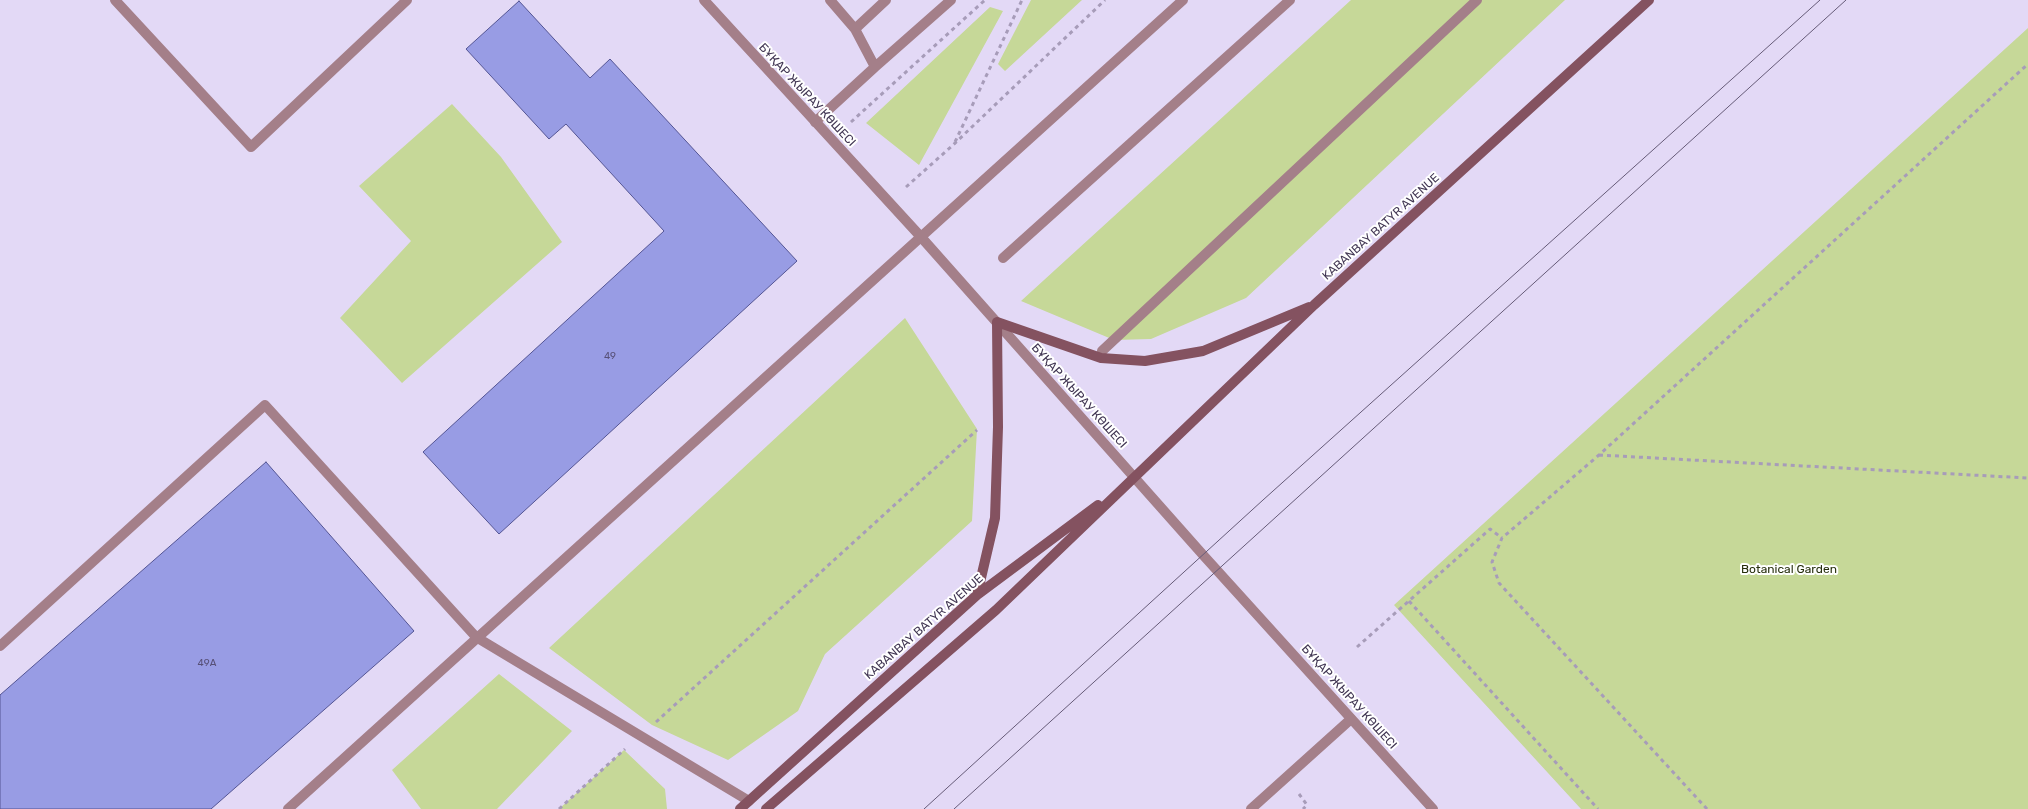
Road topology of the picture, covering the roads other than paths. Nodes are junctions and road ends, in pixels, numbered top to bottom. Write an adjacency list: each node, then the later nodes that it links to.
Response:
1 (115, 0): 2 (street)
2 (408, 0)
3 (704, 0): 13 (street, БҰҚАР ЖЫРАУ КӨШЕСІ)
4 (830, 0): 11 (street)
5 (886, 0): 11 (street)
6 (951, 0): 12 (street)
7 (1183, 0): 14 (street)
8 (1290, 0): 15 (street)
9 (1477, 0): 18 (street)
10 (1649, 0): 16 (main road, KABANBAY BATYR AVENUE)
11 (856, 29): 12 (street)
12 (875, 67): 13 (street)
13 (815, 122): 14 (street, БҰҚАР ЖЫРАУ КӨШЕСІ)
14 (922, 237): 17 (street, БҰҚАР ЖЫРАУ КӨШЕСІ); 21 (street)
15 (1003, 258)
16 (1314, 305): 17 (main road); 19 (main road, KABANBAY BATYR AVENUE)
17 (997, 322): 19 (street, БҰҚАР ЖЫРАУ КӨШЕСІ); 20 (main road)
18 (1102, 351)
19 (1135, 478): 20 (main road, KABANBAY BATYR AVENUE); 23 (street, БҰҚАР ЖЫРАУ КӨШЕСІ); 27 (main road, KABANBAY BATYR AVENUE)
20 (977, 595): 24 (main road, KABANBAY BATYR AVENUE)
21 (476, 637): 22 (street); 24 (street); 25 (street)
22 (0, 646)
23 (1351, 719): 28 (street); 29 (street, БҰҚАР ЖЫРАУ КӨШЕСІ)
24 (749, 801): 26 (main road, KABANBAY BATYR AVENUE)
25 (288, 809)
26 (740, 809)
27 (766, 809)
28 (1251, 809)
29 (1433, 809)

